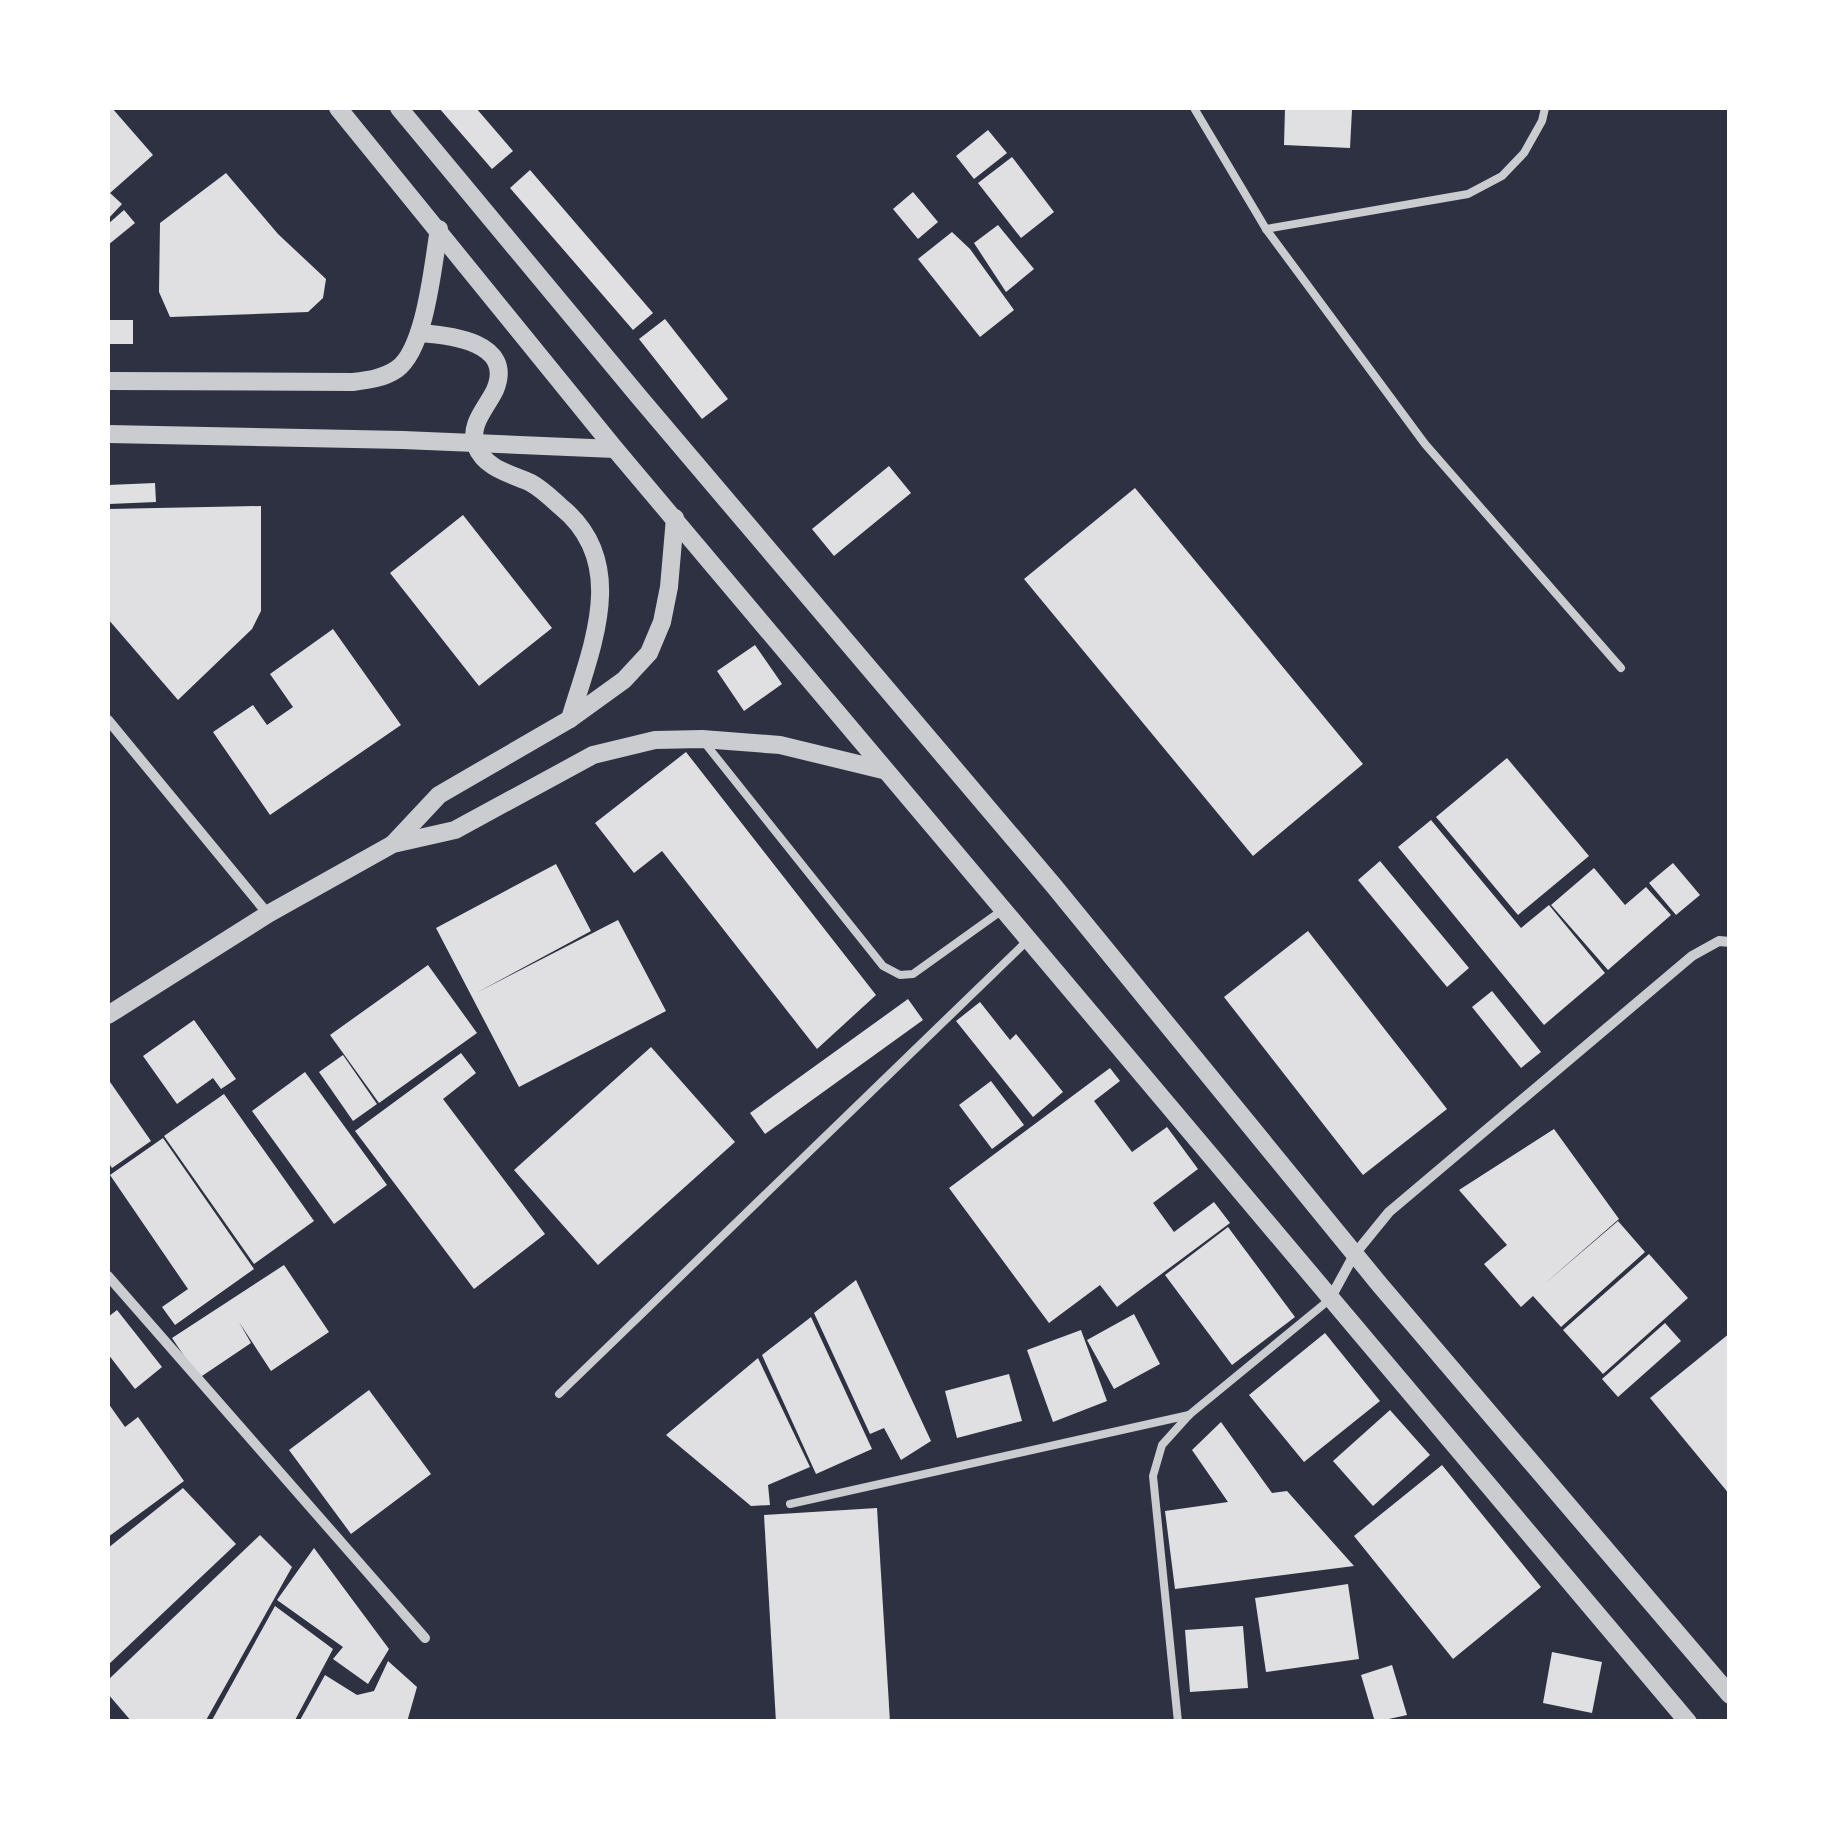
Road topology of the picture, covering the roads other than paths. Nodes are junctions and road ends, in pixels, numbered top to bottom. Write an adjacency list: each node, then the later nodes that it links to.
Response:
1 (338, 108): 5 (street)
2 (399, 108): 24 (street)
3 (1194, 108): 6 (lane)
4 (1544, 108): 6 (lane)
5 (439, 229): 7 (street); 11 (street)
6 (1266, 229): 13 (lane)
7 (419, 333): 8 (street); 10 (street)
8 (108, 382)
9 (108, 434): 10 (street)
10 (474, 442): 11 (street); 14 (street)
11 (615, 450): 12 (street)
12 (675, 518): 14 (street); 17 (street)
13 (1621, 668)
14 (570, 719): 18 (street)
15 (108, 720): 20 (street)
16 (702, 739): 17 (street); 18 (street); 19 (lane)
17 (882, 770): 19 (street)
18 (393, 844): 20 (street)
19 (1002, 911): 21 (street)
20 (268, 914): 23 (street)
21 (1028, 941): 26 (street); 27 (lane)
22 (1730, 942): 24 (street)
23 (108, 1016)
24 (1354, 1255): 26 (street); 31 (street)
25 (108, 1276): 30 (street)
26 (1329, 1300): 28 (lane); 33 (street)
27 (558, 1394)
28 (1189, 1415): 29 (lane); 32 (lane)
29 (790, 1504)
30 (426, 1638)
31 (1730, 1695)
32 (1178, 1722)
33 (1688, 1722)

